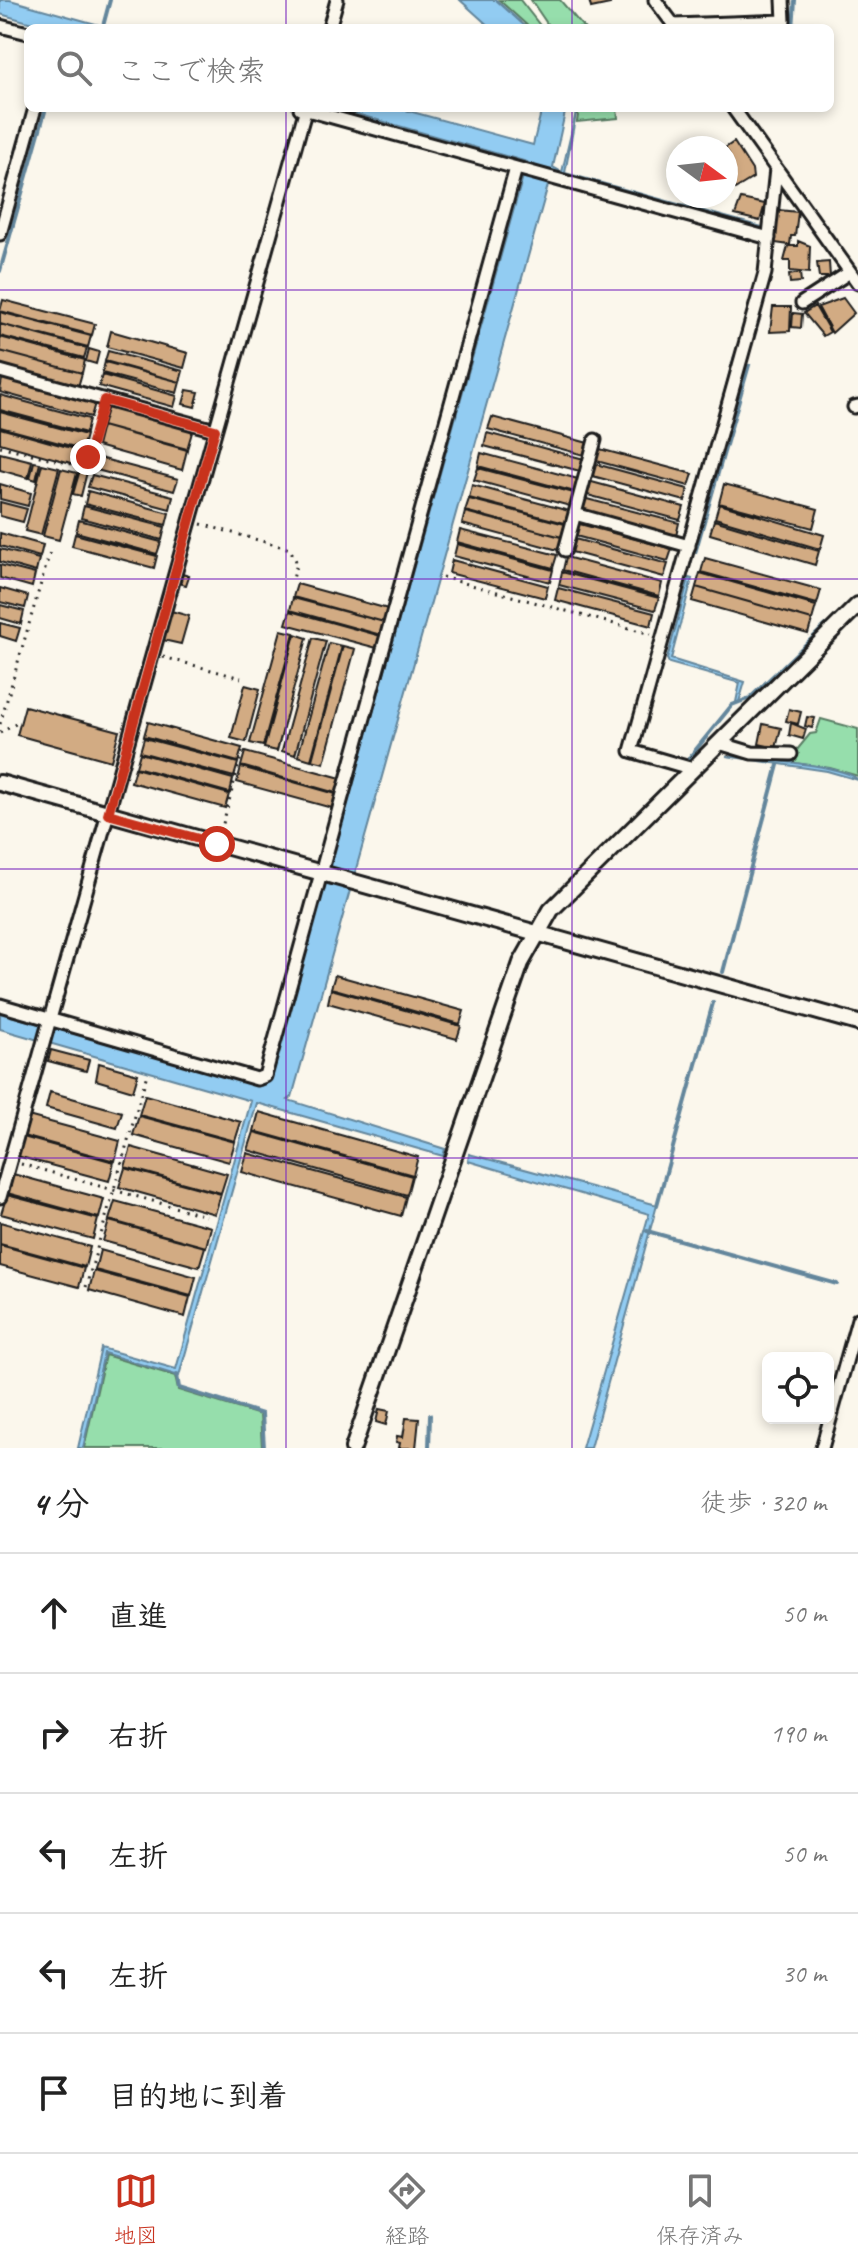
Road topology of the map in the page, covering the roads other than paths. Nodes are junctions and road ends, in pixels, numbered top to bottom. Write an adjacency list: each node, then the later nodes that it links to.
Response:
1 (337, 0): 4 (street)
2 (655, 0): 5 (street)
3 (783, 0): 6 (street)
4 (330, 24)
5 (673, 24)
6 (719, 24)
7 (0, 26): 8 (street)
8 (24, 32)
9 (34, 112): 15 (street)
10 (303, 112): 21 (street)
11 (315, 112): 13 (street)
12 (736, 112): 14 (street)
13 (516, 168): 16 (street); 32 (street)
14 (776, 169): 16 (street); 17 (street)
15 (0, 234)
16 (769, 238): 24 (street)
17 (850, 272): 18 (street); 19 (street)
18 (858, 283)
19 (802, 303)
20 (0, 371): 21 (street)
21 (215, 430): 31 (street)
22 (595, 440): 23 (street)
23 (575, 514): 24 (street); 25 (street)
24 (689, 546): 29 (street)
25 (565, 550)
26 (858, 605): 27 (street)
27 (719, 743): 28 (street); 29 (street)
28 (791, 754)
29 (693, 769): 33 (street)
30 (0, 783): 31 (street)
31 (108, 814): 32 (street); 35 (street)
32 (324, 874): 33 (street); 35 (street)
33 (536, 933): 36 (street); 39 (street)
34 (0, 1005): 35 (street)
35 (50, 1019): 37 (street)
36 (858, 1023)
37 (0, 1197)
38 (858, 1319): 40 (street)
39 (353, 1448)
40 (822, 1448)

